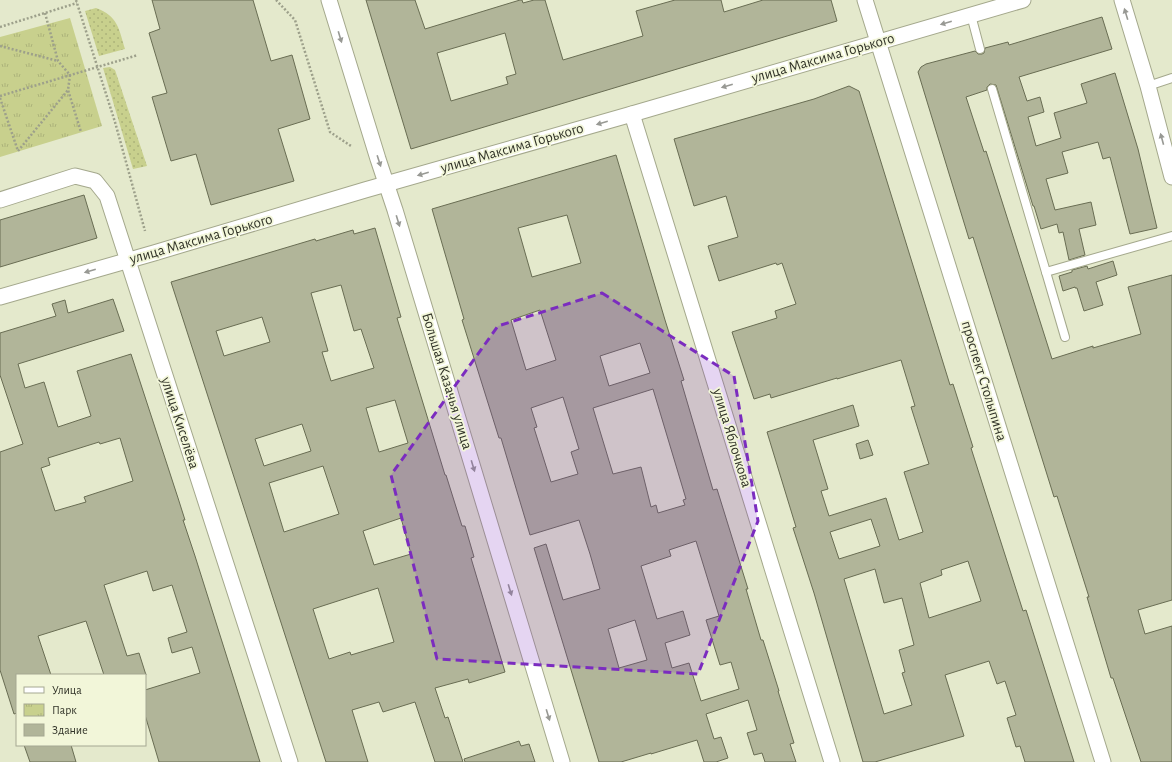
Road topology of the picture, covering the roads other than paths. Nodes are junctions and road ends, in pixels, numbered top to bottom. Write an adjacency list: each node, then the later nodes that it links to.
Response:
1 (328, 0): 13 (street, Большая Казачья улица, one-way to 13)
2 (865, 0): 6 (street, проспект Столыпина)
3 (1024, 0): 5 (street, улица Максима Горького)
4 (1122, 0): 9 (street, one-way to 4)
5 (971, 15): 6 (street, улица Максима Горького, one-way to 6); 7 (lane)
6 (878, 42): 11 (street, улица Максима Горького, one-way to 11); 23 (street, проспект Столыпина)
7 (980, 49)
8 (1172, 78): 9 (lane)
9 (1148, 86): 12 (street, one-way to 9)
10 (992, 88): 17 (lane)
11 (632, 114): 13 (street, улица Максима Горького, one-way to 13); 22 (street, улица Яблочкова)
12 (1172, 177)
13 (386, 184): 16 (street, улица Максима Горького); 21 (street, Большая Казачья улица, one-way to 21)
14 (0, 200): 16 (street, улица Киселёва)
15 (1172, 236): 17 (lane)
16 (128, 261): 18 (street, улица Максима Горького, one-way to 18); 20 (street, улица Киселёва)
17 (1046, 272): 19 (lane)
18 (0, 297)
19 (1065, 337)
20 (290, 762)
21 (562, 762)
22 (832, 762)
23 (1103, 762)

